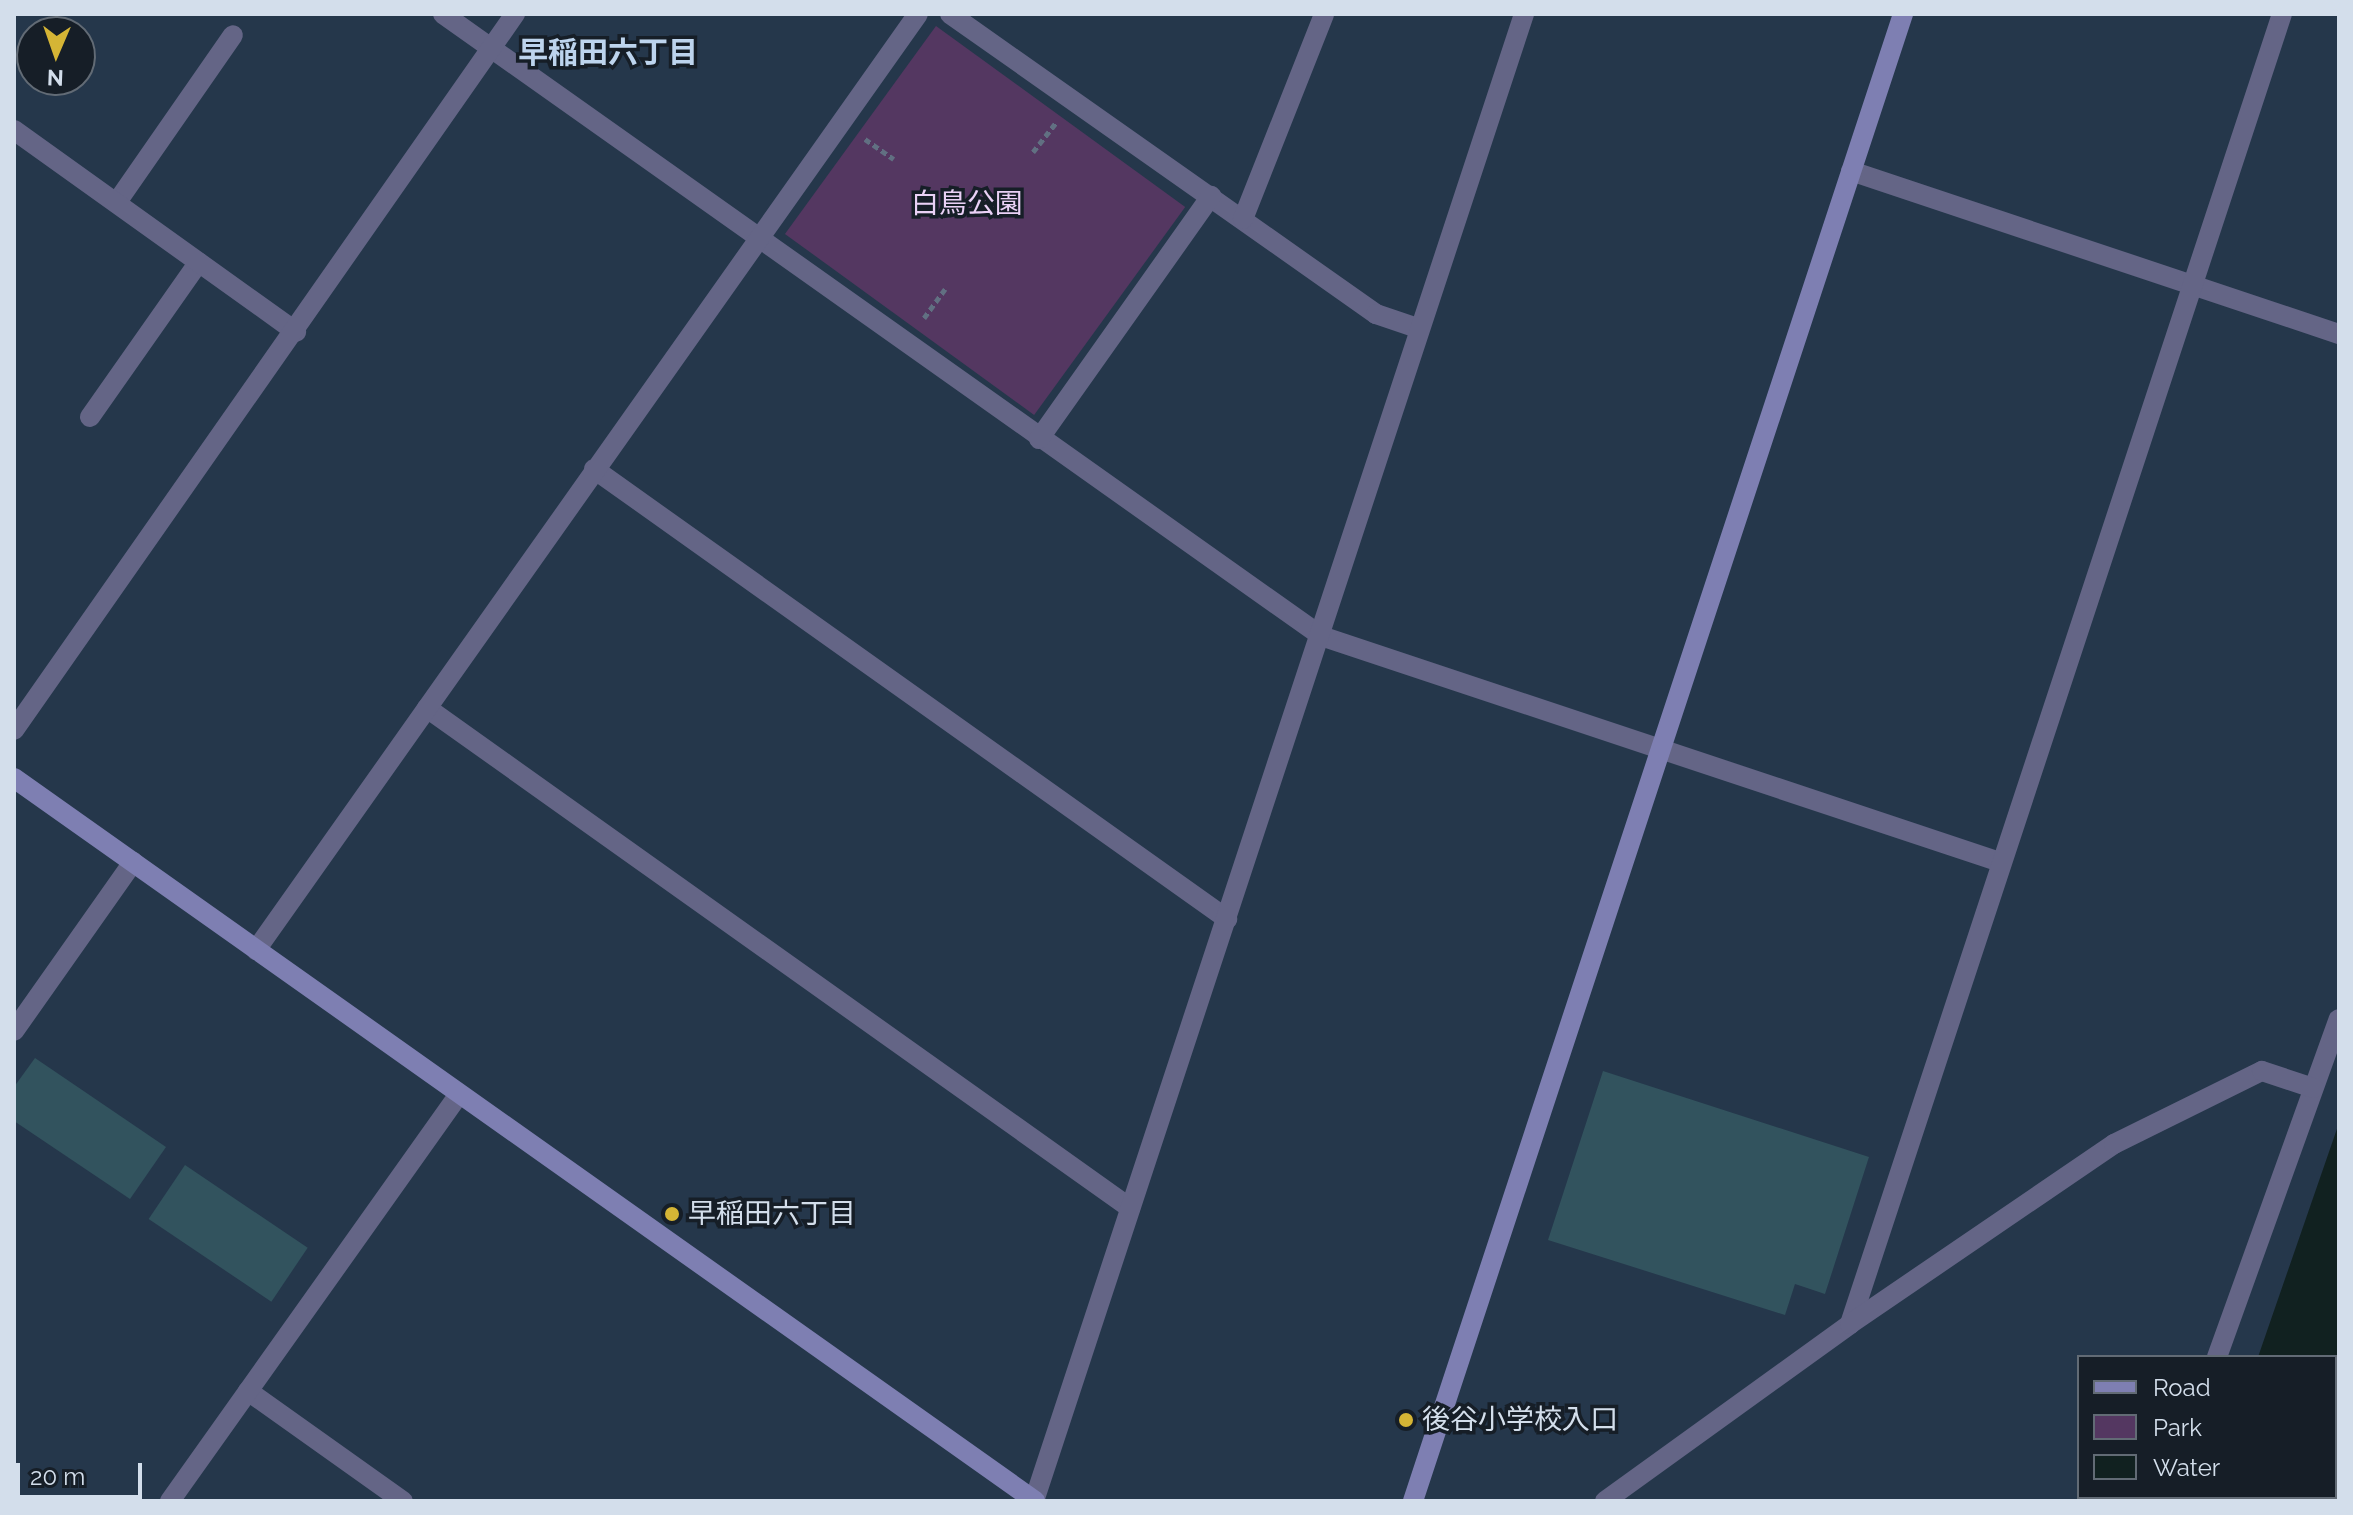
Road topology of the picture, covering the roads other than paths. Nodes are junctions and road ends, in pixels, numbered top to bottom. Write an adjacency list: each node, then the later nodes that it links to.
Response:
1 (443, 14): 10 (street)
2 (515, 14): 10 (street)
3 (918, 14): 16 (street)
4 (950, 14): 13 (street)
5 (1324, 14): 15 (street)
6 (1524, 14): 19 (street)
7 (1903, 14): 12 (street)
8 (2282, 14): 18 (street)
9 (233, 35): 14 (street)
10 (492, 48): 16 (street); 20 (street)
11 (14, 130): 14 (street)
12 (1851, 171): 18 (street); 28 (street)
13 (1211, 196): 15 (street); 23 (street)
14 (117, 202): 17 (street)
15 (1243, 219): 19 (street)
16 (757, 241): 23 (street); 24 (street)
17 (199, 262): 20 (street); 22 (street)
18 (2191, 286): 21 (street); 31 (street)
19 (1420, 329): 25 (street)
20 (296, 332): 27 (street)
21 (2339, 334)
22 (90, 417)
23 (1039, 439): 25 (street)
24 (594, 469): 26 (street); 32 (street)
25 (1321, 636): 28 (street); 32 (street)
26 (427, 708): 33 (street); 38 (street)
27 (14, 730)
28 (1661, 751): 31 (street); 45 (street)
29 (14, 778): 30 (street)
30 (133, 862): 33 (street); 35 (street)
31 (2000, 862): 39 (street)
32 (1227, 919): 38 (street)
33 (256, 950): 37 (street)
34 (2339, 1019): 36 (street)
35 (14, 1031)
36 (2313, 1088): 39 (street); 40 (street)
37 (458, 1095): 41 (street); 44 (street)
38 (1130, 1208): 44 (street)
39 (1850, 1324): 46 (street)
40 (2218, 1355)
41 (248, 1391): 42 (street); 43 (street)
42 (170, 1501)
43 (403, 1501)
44 (1034, 1501)
45 (1413, 1501)
46 (1605, 1501)

